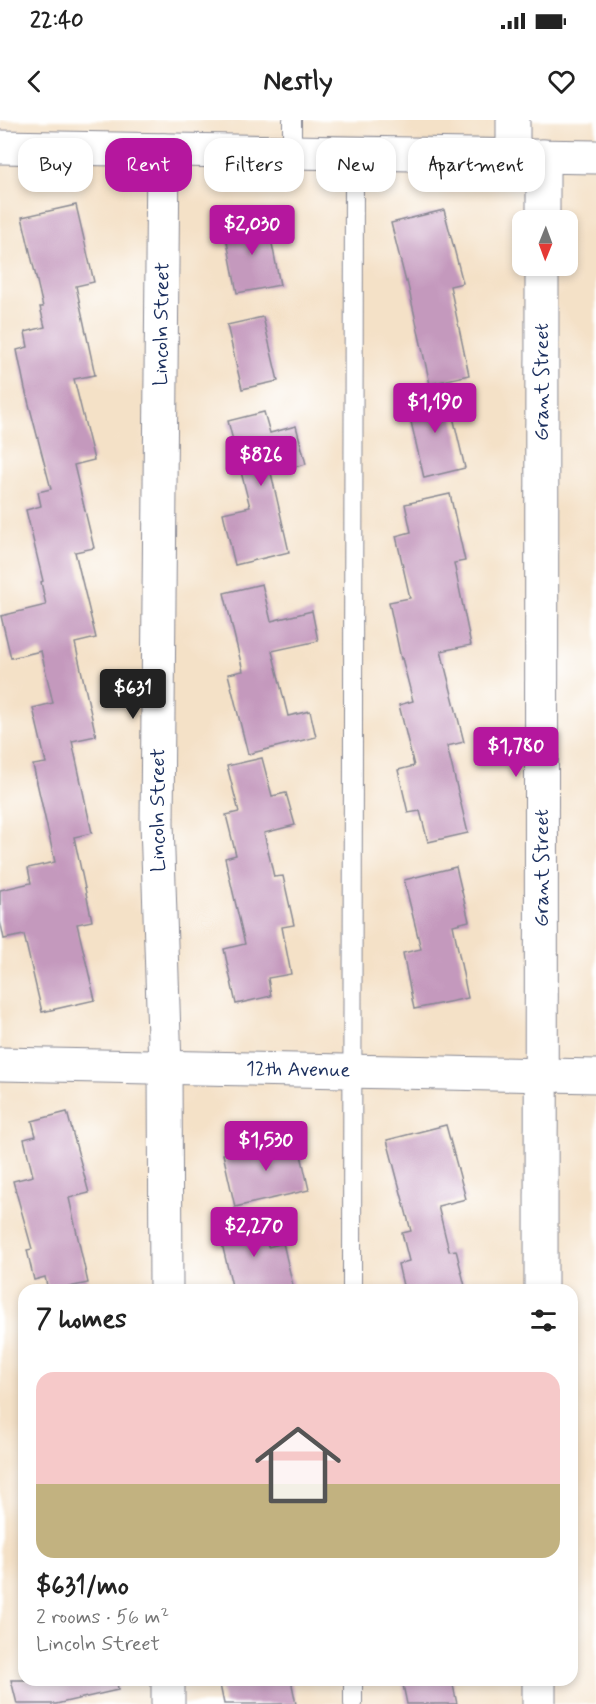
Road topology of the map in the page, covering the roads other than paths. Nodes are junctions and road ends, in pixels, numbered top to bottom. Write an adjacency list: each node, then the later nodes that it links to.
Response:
1 (513, 120): 3 (street)
2 (292, 136): 4 (street); 6 (street)
3 (521, 138)
4 (316, 142)
5 (0, 147): 7 (street)
6 (192, 147)
7 (105, 149)
8 (545, 156): 9 (street)
9 (596, 157)
10 (163, 192): 16 (street, Lincoln Street)
11 (354, 192): 17 (lane)
12 (537, 192): 13 (street)
13 (541, 210)
14 (542, 276): 18 (street, Grant Street)
15 (0, 1064): 16 (street, 12th Avenue)
16 (165, 1067): 17 (street, 12th Avenue); 20 (street, Lincoln Street)
17 (351, 1071): 18 (street, 12th Avenue); 21 (lane)
18 (542, 1075): 19 (street, 12th Avenue); 22 (street, Grant Street)
19 (596, 1076)
20 (166, 1284)
21 (352, 1284)
22 (541, 1284)
23 (168, 1686): 26 (street)
24 (353, 1686): 27 (lane)
25 (539, 1686): 28 (street)
26 (168, 1704)
27 (353, 1704)
28 (539, 1704)

